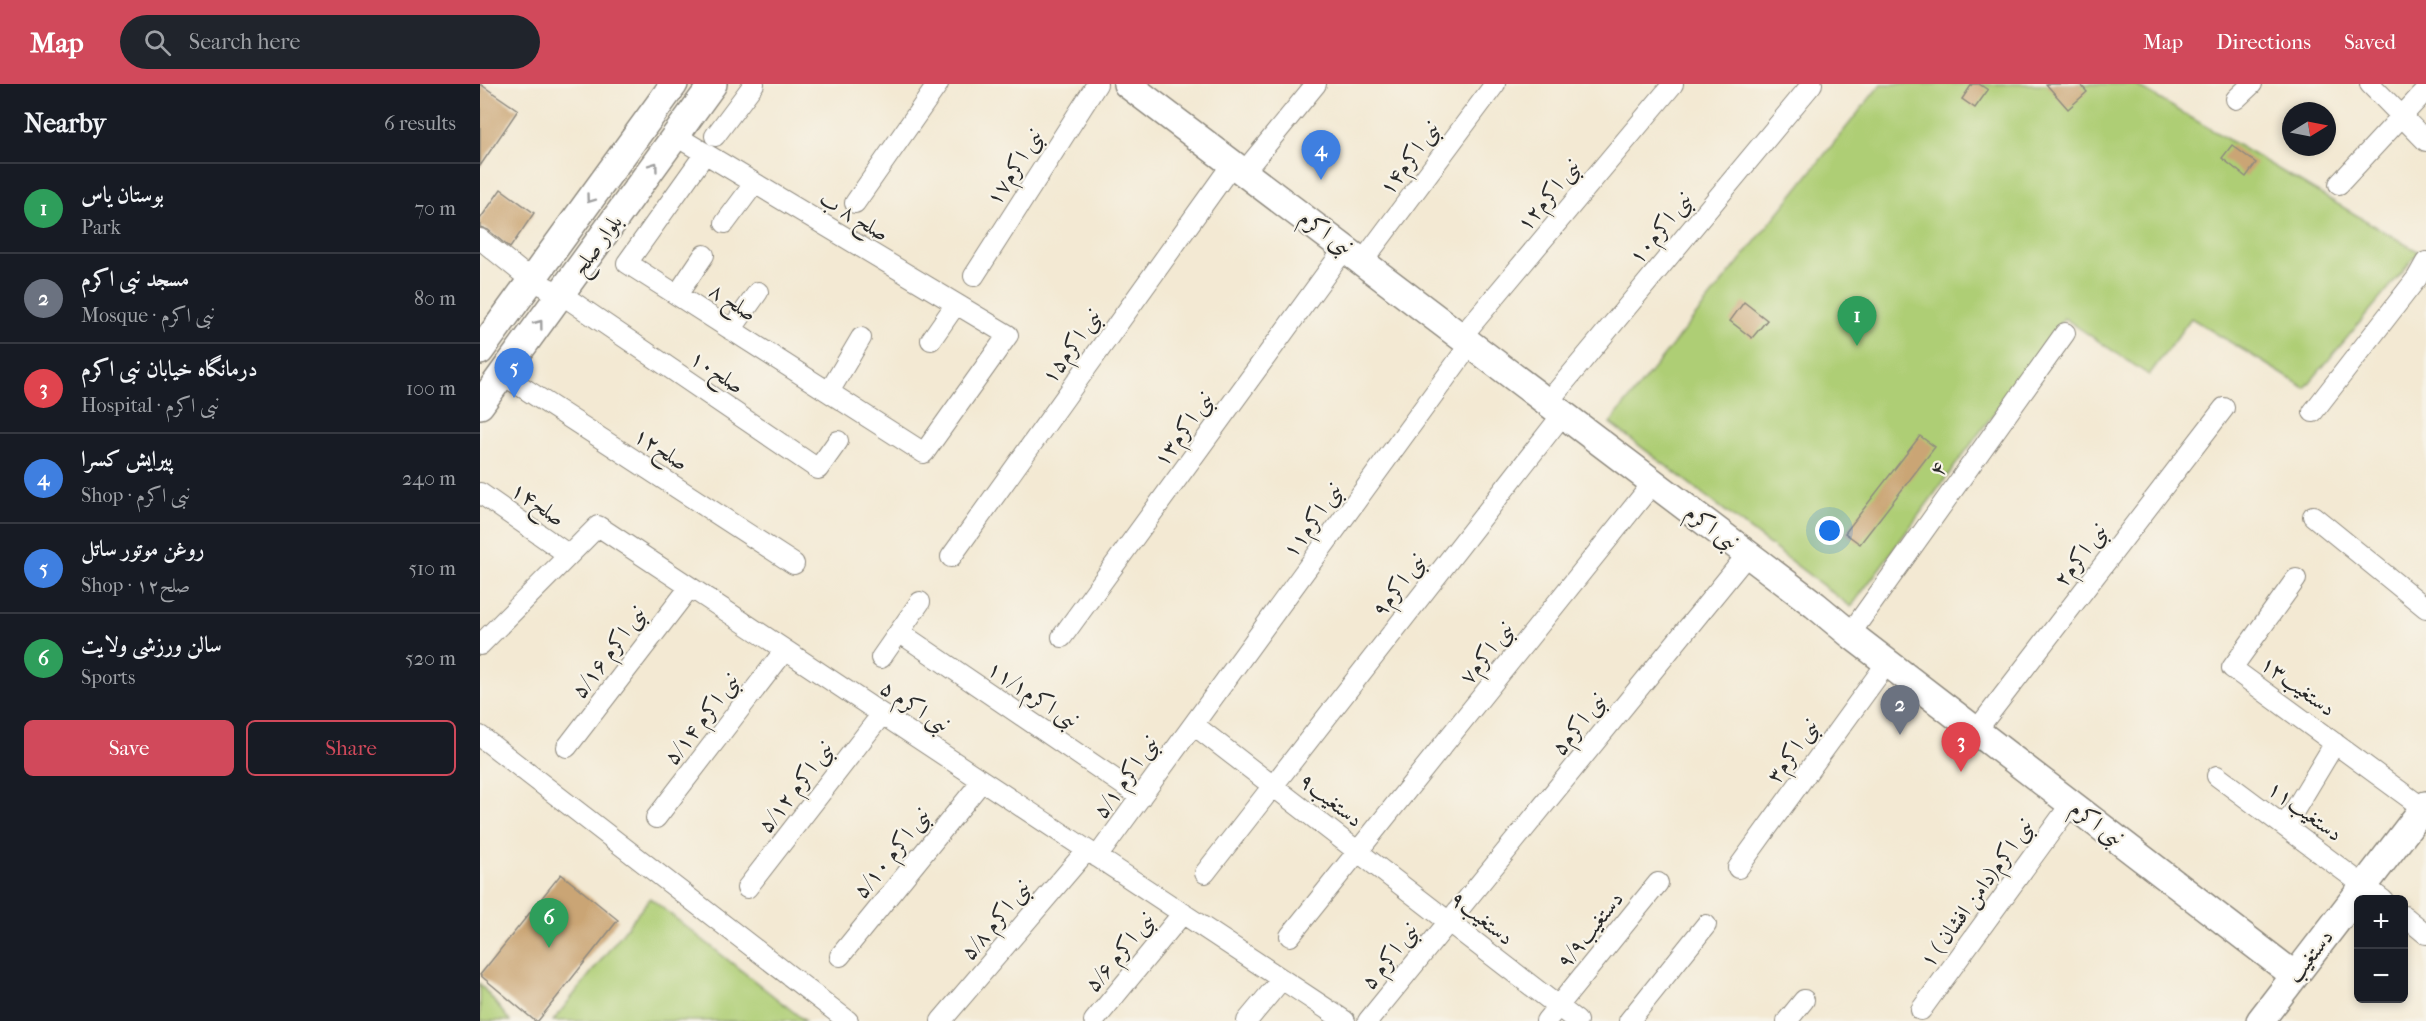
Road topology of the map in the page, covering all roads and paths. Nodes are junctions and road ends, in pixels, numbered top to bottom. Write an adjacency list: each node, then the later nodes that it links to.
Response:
1 (674, 84): 28 (street, بلوار صلح, one-way to 28)
2 (713, 84): 14 (street, بلوار صلح)
3 (754, 84): 15 (street)
4 (938, 84): 21 (street)
5 (1097, 84): 26 (street, نبی اکرم۱۷)
6 (1127, 84): 18 (street, نبی اکرم)
7 (1316, 84): 18 (street, نبی اکرم۱۵)
8 (1495, 84): 25 (street, نبی اکرم۱۴)
9 (1673, 84): 36 (street, نبی اکرم۱۲)
10 (1812, 84): 42 (street, نبی اکرم۱۰)
11 (2370, 84): 13 (street)
12 (2426, 90): 13 (street)
13 (2401, 116): 16 (street); 20 (street)
14 (676, 136): 17 (street, صلح ۸ ب); 30 (street, بلوار صلح, one-way to 14)
15 (715, 136)
16 (2426, 141)
17 (704, 155): 19 (street, صلح ۸ ب); 31 (street, ۸ صلح)
18 (1238, 168): 25 (street, نبی اکرم); 52 (street, نبی اکرم۱۵)
19 (754, 184): 22 (street); 32 (street, صلح ۸ ب)
20 (2339, 184)
21 (855, 203)
22 (725, 223)
23 (480, 238): 28 (street)
24 (704, 255): 31 (street)
25 (1354, 255): 36 (street, نبی اکرم); 60 (street, نبی اکرم۱۳)
26 (974, 276)
27 (2423, 276): 44 (street)
28 (531, 279): 30 (street); 38 (street, بلوار صلح)
29 (758, 292): 33 (street)
30 (561, 294): 39 (street, بلوار صلح, one-way to 30); 45 (street, صلح۱۰)
31 (676, 295): 33 (street, ۸ صلح)
32 (956, 304): 37 (street); 46 (street, صلح ۸ ب)
33 (731, 330): 40 (street, ۸ صلح)
34 (2066, 333): 59 (street, ۴)
35 (861, 338): 40 (street)
36 (1466, 339): 42 (street, نبی اکرم); 66 (street, نبی اکرم۱۱)
37 (931, 340)
38 (480, 351)
39 (502, 374): 41 (street, بلوار صلح); 53 (street, صلح۱۲)
40 (829, 392): 46 (street, ۸ صلح)
41 (480, 405)
42 (1555, 408): 47 (street, نبی اکرم); 73 (street, نبی اکرم۹)
43 (2224, 408): 67 (street, نبی اکرم۲)
44 (2313, 412)
45 (838, 441)
46 (924, 453)
47 (1653, 483): 51 (street, نبی اکرم); 79 (street, نبی اکرم۷)
48 (480, 493): 50 (street, صلح۱۴)
49 (2313, 516): 57 (street)
50 (569, 555): 55 (street, نبی اکرم ۵); 61 (street, نبی اکرم ۵)
51 (1747, 555): 59 (street, نبی اکرم); 88 (street, نبی اکرم۵)
52 (951, 557)
53 (794, 564)
54 (2296, 579): 69 (street, دستغیب۱۳)
55 (690, 587): 62 (street, نبی اکرم ۵); 70 (street, نبی اکرم ۵/۱۶)
56 (920, 602): 58 (street)
57 (2426, 608)
58 (899, 632): 63 (street); 74 (street, نبی اکرم۱۱/۱)
59 (1850, 634): 64 (street, نبی اکرم)
60 (1062, 638)
61 (480, 645)
62 (785, 650): 65 (street, نبی اکرم ۵); 77 (street, نبی اکرم ۵/۱۴)
63 (881, 657)
64 (1887, 663): 67 (street, نبی اکرم); 81 (street, نبی اکرم۳)
65 (882, 714): 72 (street, نبی اکرم ۵); 84 (street, نبی اکرم ۵/۱۲)
66 (1194, 725): 73 (street); 74 (street, نبی اکرم ۵/۱)
67 (1976, 731): 75 (street, نبی اکرم)
68 (480, 736): 98 (street)
69 (2335, 743): 76 (street, دستغیب۱۳); 78 (street)
70 (567, 747)
71 (2217, 776): 78 (street, دستغیب۱۱)
72 (982, 781): 80 (street, نبی اکرم ۵); 92 (street, نبی اکرم ۵/۱۰)
73 (1273, 787): 79 (street, ۹دستغیب); 82 (street, نبی اکرم۹)
74 (1140, 798): 80 (street, نبی اکرم ۵/۱)
75 (2071, 804): 93 (street, نبی اکرم); 96 (street, ۱ نبی اکرم(دامن افشان ))
76 (2425, 807): 85 (street, دستغیب)
77 (656, 818)
78 (2285, 826): 85 (street, دستغیب۱۱)
79 (1358, 852): 88 (street, دستغیب۹); 91 (street, نبی اکرم۷)
80 (1092, 853): 86 (street, نبی اکرم ۵); 99 (street, نبی اکرم ۵/۸)
81 (1738, 868)
82 (1205, 873)
83 (1658, 883): 97 (street, دستغیب۹/۹)
84 (747, 888)
85 (2374, 892): 93 (street, دستغیب)
86 (1183, 914): 94 (street, نبی اکرم ۵); 100 (street, نبی اکرم ۵/۶)
87 (2408, 920): 90 (street)
88 (1449, 922): 97 (street, دستغیب۹); 103 (street, نبی اکرم ۵)
89 (1706, 925): 105 (street)
90 (2426, 934)
91 (1290, 936)
92 (840, 956)
93 (2294, 975): 107 (street, دستغیب)
94 (1282, 979): 101 (street); 102 (street, نبی اکرم ۵)
95 (1804, 1000): 106 (street)
96 (1922, 1010)
97 (1552, 1014): 104 (street, دستغیب۹)
98 (848, 1021)
99 (941, 1021)
100 (1094, 1021)
101 (1247, 1021)
102 (1345, 1021)
103 (1368, 1021)
104 (1577, 1021)
105 (1629, 1021)
106 (1787, 1021)
107 (2260, 1021)

